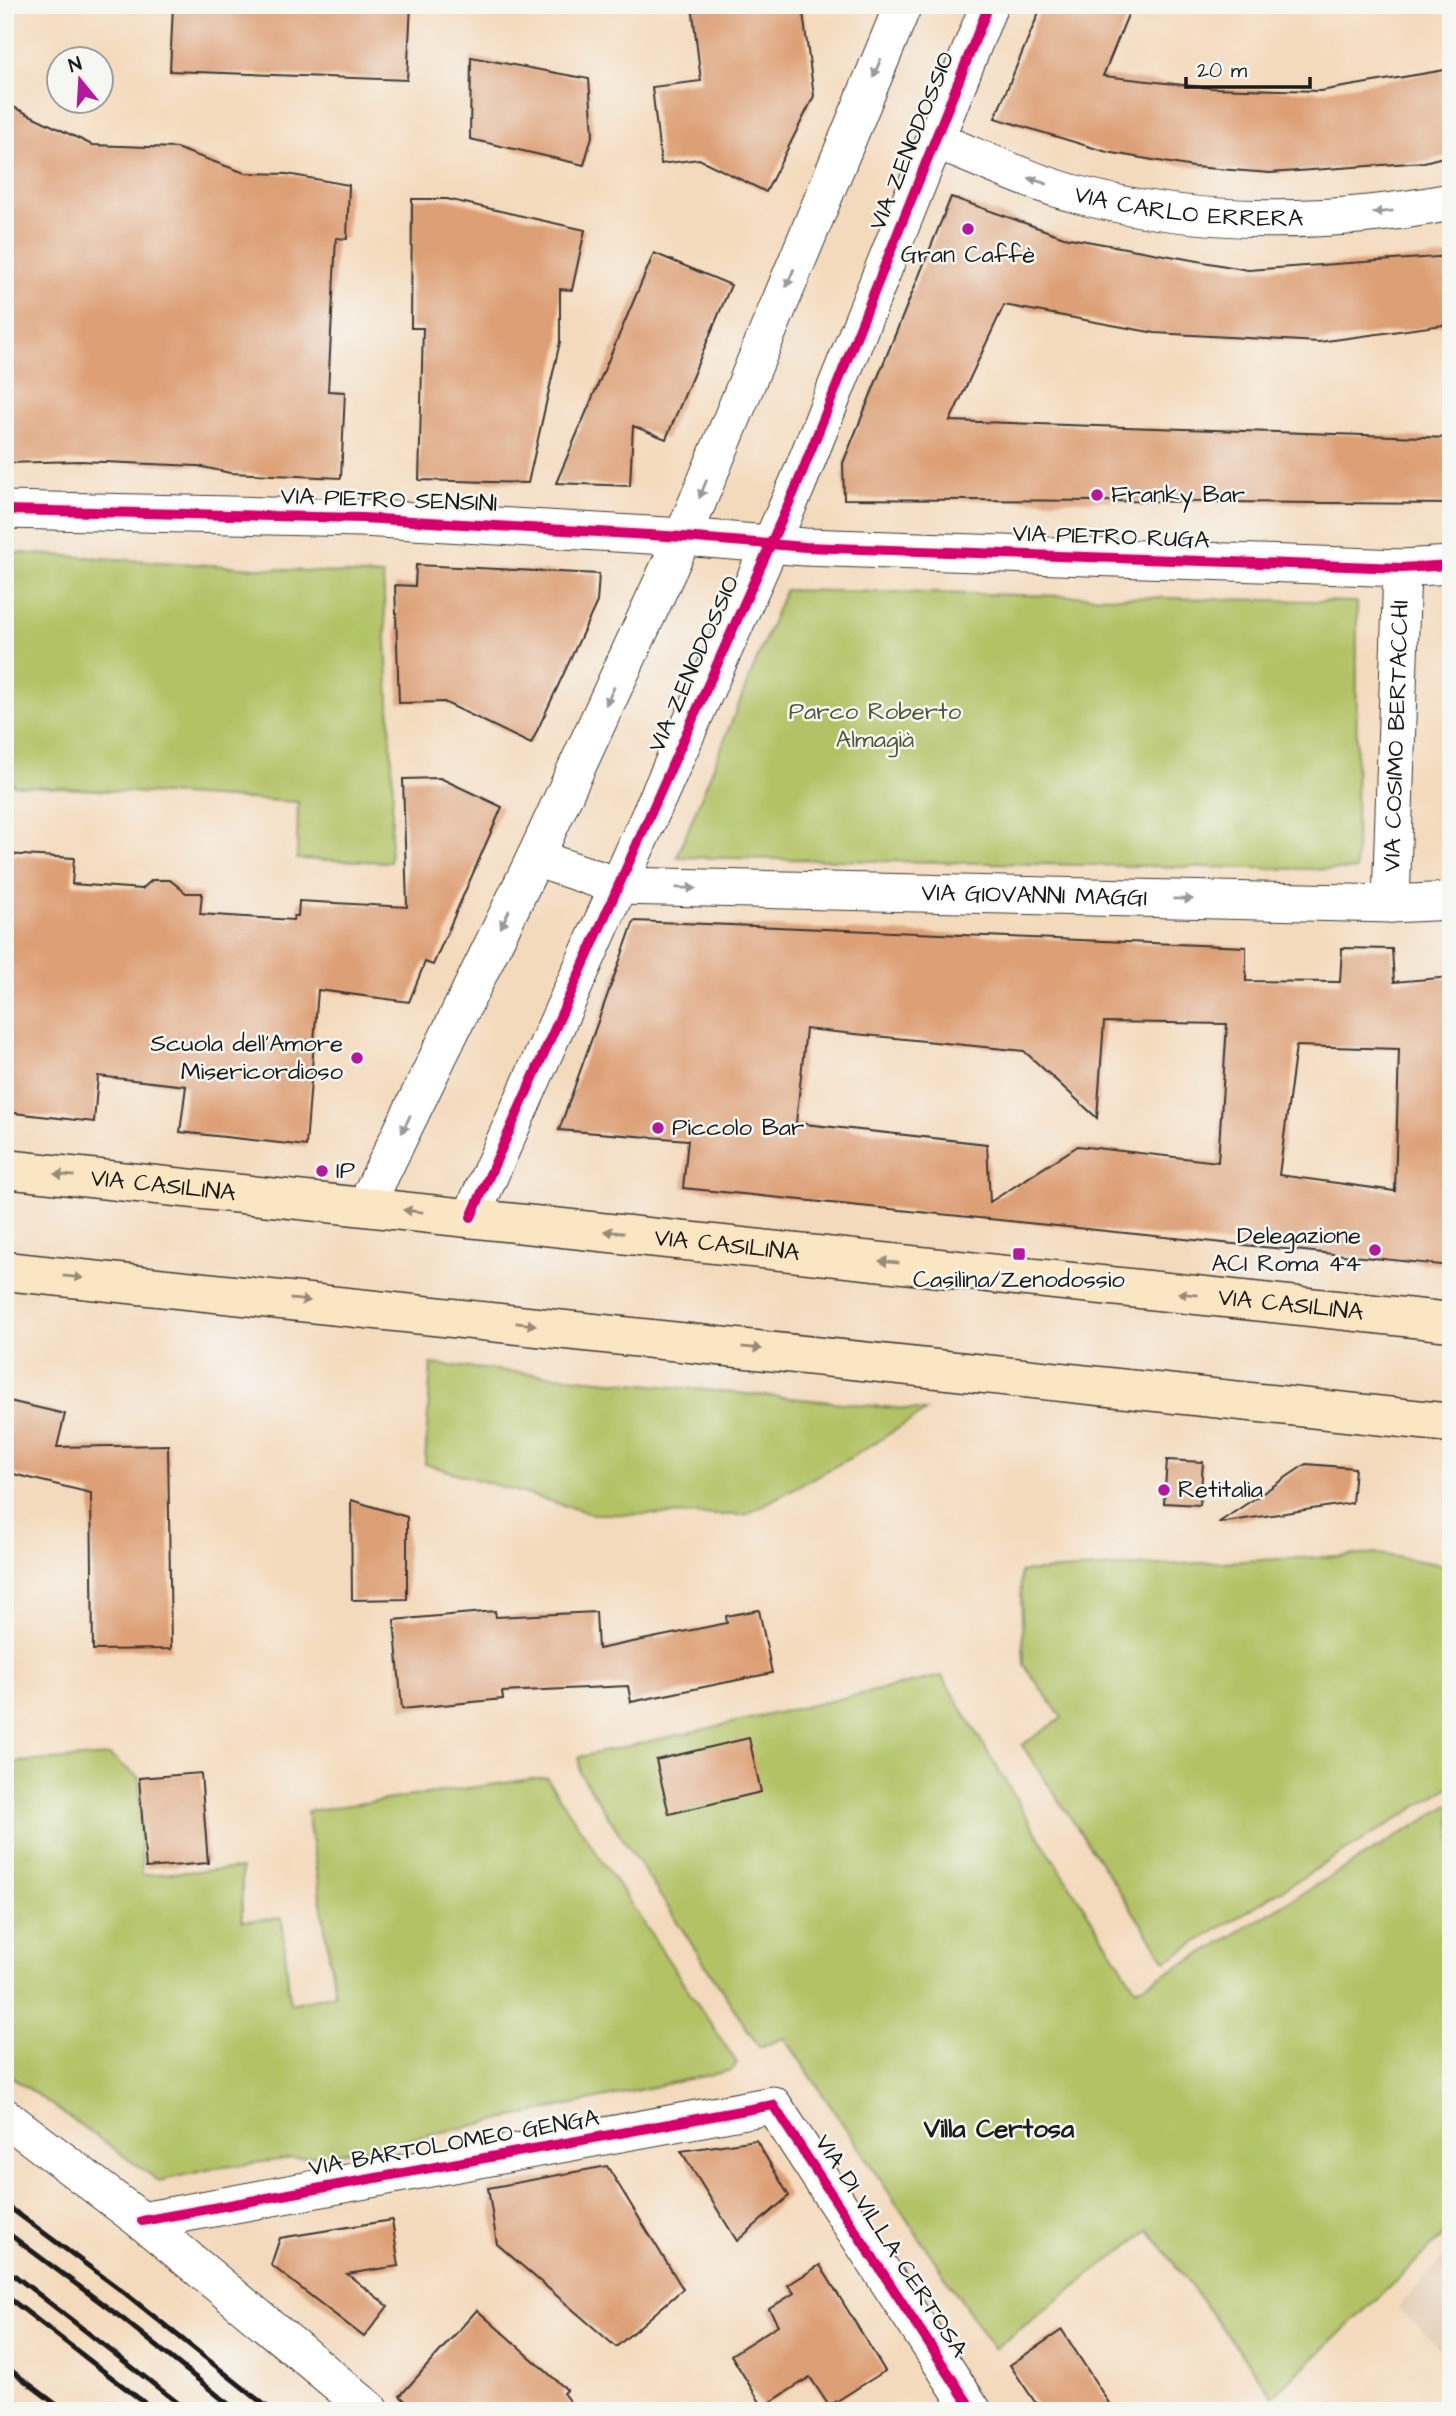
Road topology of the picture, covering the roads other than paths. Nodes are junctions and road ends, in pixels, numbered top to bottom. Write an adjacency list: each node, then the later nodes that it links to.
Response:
1 (903, 5): 6 (street, one-way to 6)
2 (989, 5): 3 (street, VIA ZENODOSSIO)
3 (934, 140): 4 (street, VIA CARLO ERRERA, one-way to 3); 7 (street, VIA ZENODOSSIO)
4 (1451, 202)
5 (5, 510): 6 (street, VIA PIETRO SENSINI)
6 (683, 537): 7 (street, VIA PIETRO SENSINI); 10 (street, one-way to 10)
7 (769, 545): 9 (street, VIA PIETRO RUGA); 11 (street, VIA ZENODOSSIO)
8 (1451, 565): 9 (street, VIA PIETRO RUGA)
9 (1402, 568): 13 (street, VIA COSIMO BERTACCHI)
10 (535, 858): 11 (street, VIA GIOVANNI MAGGI); 15 (street, one-way to 15)
11 (618, 886): 13 (street, VIA GIOVANNI MAGGI, one-way to 13); 16 (street, VIA ZENODOSSIO)
12 (1451, 901): 13 (street, VIA GIOVANNI MAGGI)
13 (1391, 904)
14 (5, 1169): 15 (main road, VIA CASILINA, one-way to 14)
15 (366, 1205): 16 (main road, VIA CASILINA, one-way to 15)
16 (471, 1217): 18 (main road, VIA CASILINA, one-way to 16)
17 (5, 1270): 19 (main road, one-way to 19)
18 (1451, 1322)
19 (1451, 1423)
20 (773, 2105): 22 (street, VIA BARTOLOMEO GENGA); 24 (street, VIA DI VILLA CERTOSA)
21 (5, 2117): 22 (street)
22 (142, 2221): 23 (street)
23 (371, 2411)
24 (973, 2411)

